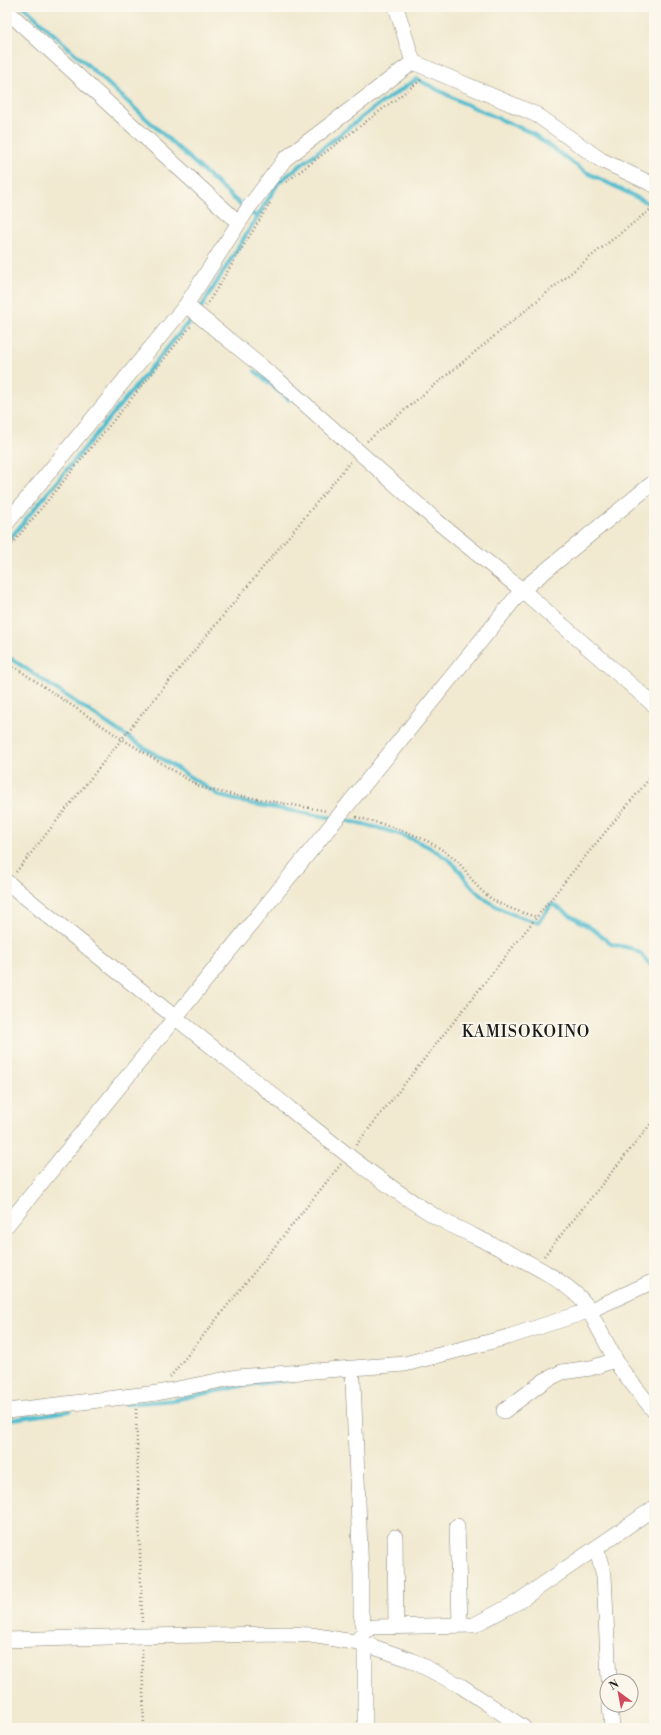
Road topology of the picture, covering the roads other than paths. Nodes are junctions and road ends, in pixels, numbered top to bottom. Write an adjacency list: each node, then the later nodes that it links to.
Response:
1 (396, 7): 3 (street)
2 (7, 11): 5 (street)
3 (413, 62): 4 (street); 5 (street)
4 (654, 185)
5 (238, 222): 6 (street)
6 (186, 304): 8 (street); 9 (street)
7 (654, 482): 9 (street)
8 (7, 523)
9 (522, 590): 10 (street); 12 (street)
10 (654, 705)
11 (7, 882): 12 (street)
12 (175, 1018): 13 (street); 15 (street)
13 (7, 1225)
14 (654, 1280): 15 (street)
15 (590, 1310): 16 (street); 19 (street)
16 (616, 1360): 18 (street); 20 (street)
17 (353, 1380): 27 (street)
18 (504, 1410)
19 (7, 1411)
20 (654, 1411)
21 (654, 1508): 24 (street)
22 (457, 1526): 25 (street)
23 (395, 1537): 26 (street)
24 (596, 1548): 25 (street); 29 (street)
25 (460, 1624): 26 (street)
26 (396, 1627): 27 (street)
27 (362, 1639): 28 (street); 31 (street); 32 (street)
28 (7, 1640)
29 (609, 1673)
30 (611, 1713): 33 (street)
31 (365, 1728)
32 (524, 1728)
33 (612, 1728)

